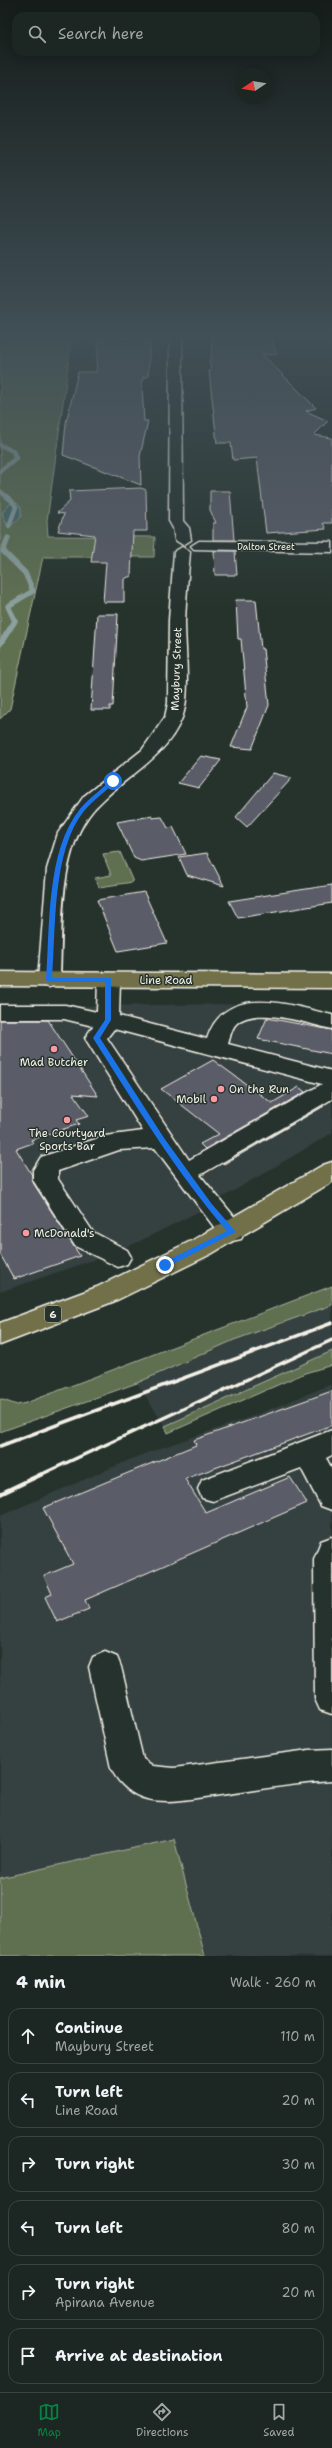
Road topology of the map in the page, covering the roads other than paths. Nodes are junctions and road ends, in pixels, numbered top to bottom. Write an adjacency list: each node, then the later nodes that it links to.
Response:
1 (176, 427): 2 (street, Maybury Street)
2 (188, 546): 3 (street, Dalton Street); 5 (street, Maybury Street)
3 (332, 547)
4 (0, 979): 5 (main road, Line Road)
5 (49, 980): 6 (main road, Line Road)
6 (108, 980): 7 (main road, Line Road); 9 (street)
7 (332, 981)
8 (0, 1012): 9 (street)
9 (108, 1020): 11 (street); 14 (street)
10 (332, 1022): 11 (street)
11 (215, 1049): 12 (street)
12 (332, 1079)
13 (332, 1089): 16 (street)
14 (161, 1140): 16 (street); 18 (street)
15 (332, 1171): 17 (main road, 6)
16 (185, 1172): 17 (street)
17 (232, 1232): 19 (main road, 6)
18 (118, 1257)
19 (0, 1334)
20 (320, 1448): 21 (street); 22 (street)
21 (212, 1489)
22 (332, 1497)
23 (332, 1550): 25 (street)
24 (105, 1667): 26 (street)
25 (332, 1699)
26 (332, 1765)

